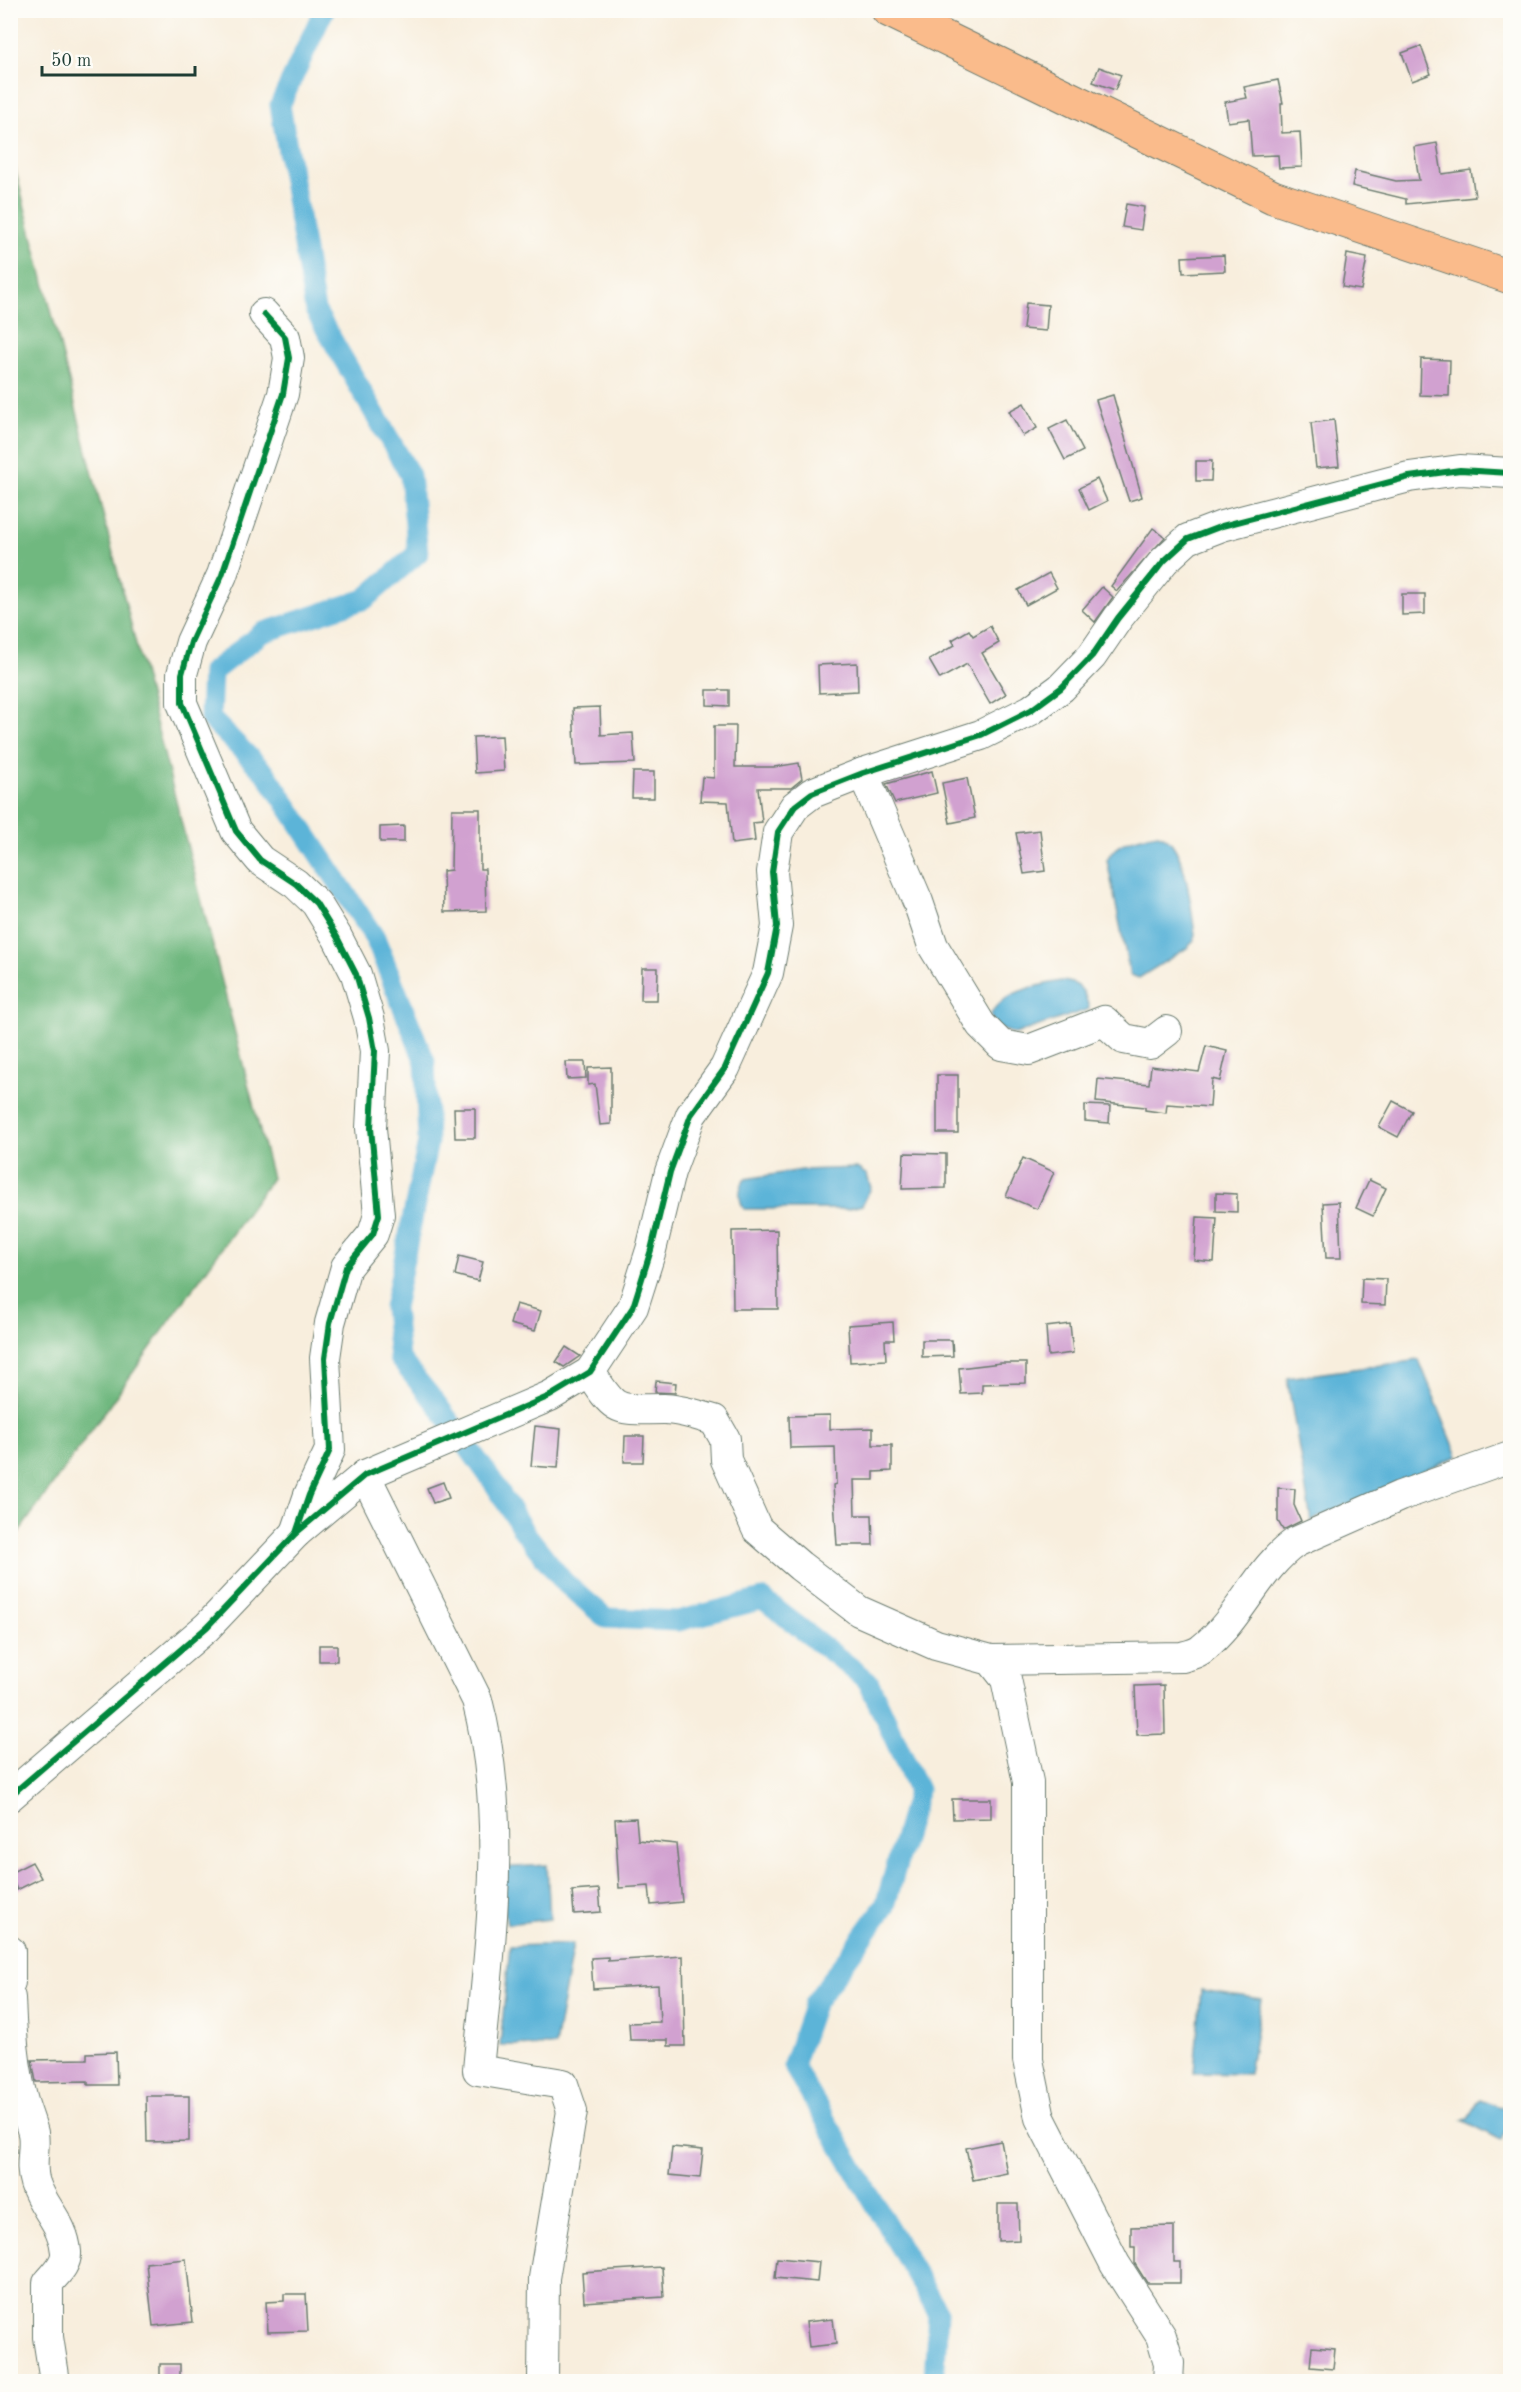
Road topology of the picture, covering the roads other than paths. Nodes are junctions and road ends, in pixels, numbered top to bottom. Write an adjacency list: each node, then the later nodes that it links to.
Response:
1 (888, 10): 2 (highway)
2 (1510, 277)
3 (264, 314): 10 (street)
4 (1510, 473): 5 (street)
5 (863, 773): 6 (street); 7 (street)
6 (1167, 1031)
7 (590, 1372): 9 (street); 11 (street)
8 (1510, 1457): 11 (street)
9 (365, 1475): 10 (street); 17 (street)
10 (296, 1533): 12 (street)
11 (991, 1660): 18 (street)
12 (10, 1796)
13 (10, 1951): 14 (street)
14 (10, 1982)
15 (10, 1998): 16 (street)
16 (55, 2382)
17 (543, 2382)
18 (1168, 2382)

